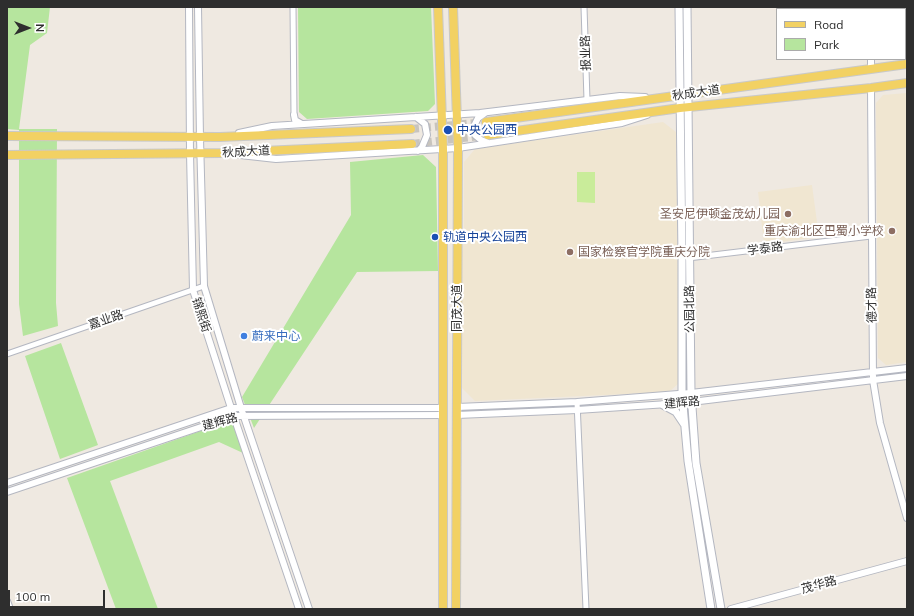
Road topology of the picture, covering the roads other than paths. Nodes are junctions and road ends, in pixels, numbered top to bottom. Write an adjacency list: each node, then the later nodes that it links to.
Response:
1 (189, 7): 28 (street, 锦熙街)
2 (198, 7): 29 (street, 锦熙街)
3 (293, 7): 19 (street)
4 (438, 7): 20 (main road, 同茂大道)
5 (453, 7): 21 (main road, 同茂大道)
6 (584, 7): 16 (street, 报业路)
7 (679, 7): 14 (main road, 公园北路)
8 (687, 7): 14 (main road, 公园北路)
9 (871, 60): 11 (street)
10 (907, 64): 11 (main road, 秋成大道)
11 (871, 70): 14 (main road, 秋成大道)
12 (907, 83): 13 (main road, 秋成大道)
13 (871, 88): 17 (main road, 秋成大道); 39 (street, 德才路)
14 (684, 94): 15 (main road, 秋成大道); 17 (main road, 公园北路)
15 (657, 98): 16 (street); 23 (main road, 秋成大道)
16 (587, 100): 18 (street)
17 (684, 108): 30 (main road, 秋成大道); 40 (main road, 公园北路)
18 (486, 113): 21 (street); 30 (street)
19 (294, 115): 24 (street)
20 (442, 115): 21 (street); 22 (street); 33 (main road, 同茂大道)
21 (457, 115): 32 (main road, 同茂大道)
22 (416, 117): 24 (street); 34 (street)
23 (486, 122)
24 (303, 125): 27 (street)
25 (411, 129): 27 (main road, 秋成大道)
26 (7, 136): 28 (main road, 秋成大道)
27 (220, 137): 29 (main road, 秋成大道)
28 (190, 138): 29 (main road, 秋成大道); 35 (street, 锦熙街)
29 (200, 138): 36 (street, 锦熙街)
30 (488, 139): 32 (street)
31 (412, 144): 37 (main road, 秋成大道)
32 (458, 148): 33 (street); 58 (main road, 同茂大道)
33 (442, 149): 34 (street); 57 (main road, 同茂大道)
34 (418, 150): 37 (street)
35 (190, 153): 36 (main road, 秋成大道); 38 (main road, 秋成大道); 42 (street, 锦熙街)
36 (200, 153): 37 (main road, 秋成大道); 41 (street, 锦熙街)
37 (220, 153)
38 (7, 155)
39 (871, 236): 40 (street, 学泰路); 45 (street, 德才路)
40 (686, 259): 48 (main road, 公园北路); 49 (main road, 公园北路)
41 (204, 286): 42 (street, 嘉业路); 55 (street, 锦熙街)
42 (193, 290): 43 (street, 嘉业路); 54 (street, 锦熙街)
43 (7, 354)
44 (907, 368): 45 (street, 建辉路)
45 (873, 372): 47 (street, 德才路); 48 (street, 建辉路)
46 (907, 376): 47 (street, 建辉路)
47 (873, 380): 51 (street, 建辉路); 64 (street, 德才路)
48 (691, 393): 49 (street, 建辉路); 51 (main road, 公园北路)
49 (682, 394): 50 (street, 建辉路); 52 (main road, 公园北路)
50 (577, 402): 56 (street); 58 (street, 建辉路)
51 (691, 403): 52 (street, 建辉路); 74 (main road, 公园北路)
52 (683, 404): 53 (street, 建辉路); 61 (main road, 公园北路)
53 (663, 405): 56 (street, 建辉路); 61 (main road)
54 (231, 408): 55 (street, 建辉路); 59 (street, 锦熙街); 62 (street, 建辉路)
55 (241, 408): 57 (street, 建辉路); 60 (street, 锦熙街)
56 (577, 410): 58 (street, 建辉路); 72 (street)
57 (444, 411): 60 (street, 建辉路); 70 (main road, 同茂大道)
58 (457, 411): 71 (main road, 同茂大道)
59 (234, 416): 60 (street, 建辉路); 63 (street, 建辉路); 68 (street, 锦熙街)
60 (244, 416): 69 (street, 锦熙街)
61 (685, 425): 73 (main road, 公园北路)
62 (7, 483)
63 (7, 492)
64 (907, 518)
65 (907, 561): 75 (street, 茂华路)
66 (7, 601): 67 (street)
67 (10, 609)
68 (298, 609)
69 (309, 609)
70 (443, 609)
71 (456, 609)
72 (586, 609)
73 (711, 609)
74 (721, 609)
75 (731, 609)

